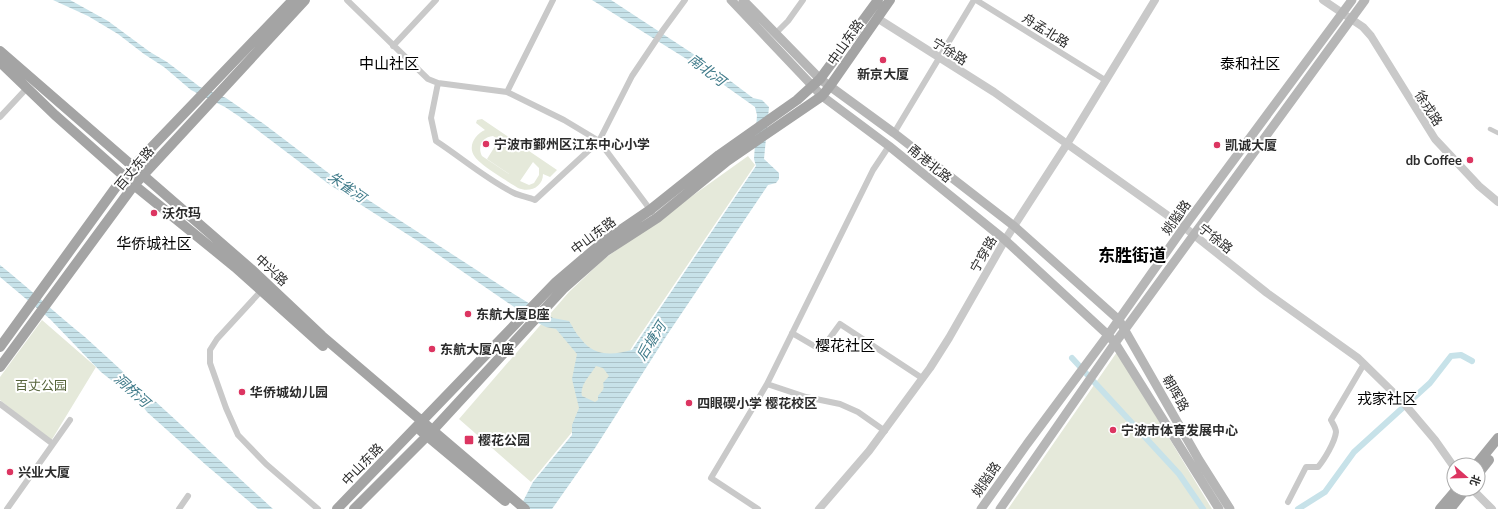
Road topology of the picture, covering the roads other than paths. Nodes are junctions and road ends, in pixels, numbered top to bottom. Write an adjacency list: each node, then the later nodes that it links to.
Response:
1 (293, 0): 42 (main road, 百丈东路)
2 (306, 0): 43 (main road, 百丈东路)
3 (346, 0): 23 (street)
4 (436, 0): 23 (street)
5 (553, 0): 33 (street)
6 (685, 0): 39 (street)
7 (731, 0): 30 (main road, 甬港北路)
8 (743, 0): 22 (main road, 甬港北路)
9 (803, 0): 22 (street)
10 (878, 0): 27 (main road, 中山东路)
11 (890, 0): 20 (main road, 中山东路)
12 (975, 0): 18 (street, 舟孟北路); 25 (street)
13 (990, 0): 18 (street)
14 (1155, 0): 28 (street, 宁穿路)
15 (1323, 0): 19 (street, 徐戎路)
16 (1352, 0): 19 (main road, 姚隘路)
17 (1365, 0): 21 (main road, 姚隘路)
18 (986, 6): 28 (street, 舟孟北路)
19 (1343, 12): 21 (street, 徐戎路); 50 (main road, 姚隘路)
20 (877, 18): 25 (street, 宁徐路); 31 (main road, 中山东路)
21 (1351, 18): 46 (street, 徐戎路); 51 (main road, 姚隘路)
22 (775, 34): 27 (main road, 甬港北路)
23 (393, 46): 29 (street)
24 (0, 51): 42 (main road, 中兴路)
25 (940, 58): 37 (street); 40 (street, 宁徐路)
26 (0, 62): 32 (main road, 中兴路)
27 (820, 79): 30 (main road, 中山东路); 31 (main road, 甬港北路)
28 (1105, 80): 40 (street, 宁穿路)
29 (438, 83): 33 (street); 39 (street)
30 (812, 86): 34 (main road, 甬港北路); 47 (main road, 中山东路)
31 (830, 86): 34 (main road, 中山东路); 37 (main road, 甬港北路)
32 (27, 88): 35 (street); 44 (main road, 中兴路)
33 (507, 92): 39 (street)
34 (822, 96): 41 (main road, 甬港北路); 48 (main road, 中山东路)
35 (0, 117)
36 (1490, 129): 38 (street)
37 (894, 133): 49 (main road, 甬港北路)
38 (1498, 133)
39 (599, 141): 47 (street)
40 (1066, 144): 49 (street, 宁穿路); 50 (street, 宁徐路)
41 (889, 146): 52 (main road, 甬港北路); 57 (street)
42 (134, 166): 43 (main road, 中兴路); 44 (main road, 百丈东路)
43 (143, 175): 45 (main road, 百丈东路); 67 (main road, 中兴路)
44 (124, 176): 45 (main road, 中兴路); 60 (main road, 百丈东路)
45 (134, 185): 53 (main road, 中兴路); 62 (main road, 百丈东路)
46 (1498, 202)
47 (650, 210): 48 (street); 54 (main road, 中山东路)
48 (657, 218): 54 (main road, 中山东路)
49 (1014, 226): 52 (street, 宁穿路); 55 (main road, 甬港北路)
50 (1184, 228): 51 (street, 宁徐路); 55 (main road, 姚隘路)
51 (1193, 235): 56 (main road, 姚隘路); 61 (street, 宁徐路)
52 (1005, 240): 58 (main road, 甬港北路); 63 (street, 宁穿路)
53 (261, 291): 67 (main road, 中兴路); 84 (street)
54 (541, 305): 67 (main road, 中山东路); 69 (main road, 中山东路)
55 (1119, 320): 56 (main road, 甬港北路); 58 (main road, 姚隘路)
56 (1125, 330): 59 (main road, 姚隘路); 93 (main road, 朝晖路)
57 (792, 334): 63 (street); 64 (street)
58 (1108, 335): 59 (main road, 甬港北路); 90 (main road, 姚隘路)
59 (1115, 343): 91 (main road, 姚隘路); 92 (main road, 朝晖路)
60 (0, 347)
61 (1364, 364): 73 (street, 宁徐路); 80 (street)
62 (0, 367)
63 (922, 378): 68 (street, 宁穿路)
64 (767, 384): 68 (street); 88 (street)
65 (0, 404): 71 (street)
66 (70, 420): 71 (street)
67 (419, 424): 69 (main road, 中兴路); 85 (main road, 中山东路)
68 (885, 431): 89 (street, 宁穿路)
69 (428, 433): 81 (main road, 中兴路); 86 (main road, 中山东路)
70 (1498, 438): 74 (main road)
71 (53, 444): 82 (street)
72 (1498, 449): 75 (main road)
73 (1447, 457)
74 (1483, 457)
75 (1486, 464)
76 (188, 496): 83 (street)
77 (1450, 497): 94 (main road)
78 (1460, 497): 95 (main road)
79 (1480, 497): 96 (street)
80 (1288, 502)
81 (515, 506): 87 (main road, 中兴路)
82 (7, 509)
83 (179, 509)
84 (318, 509)
85 (337, 509)
86 (354, 509)
87 (525, 509)
88 (758, 509)
89 (819, 509)
90 (981, 509)
91 (1000, 509)
92 (1219, 509)
93 (1230, 509)
94 (1440, 509)
95 (1450, 509)
96 (1492, 509)

